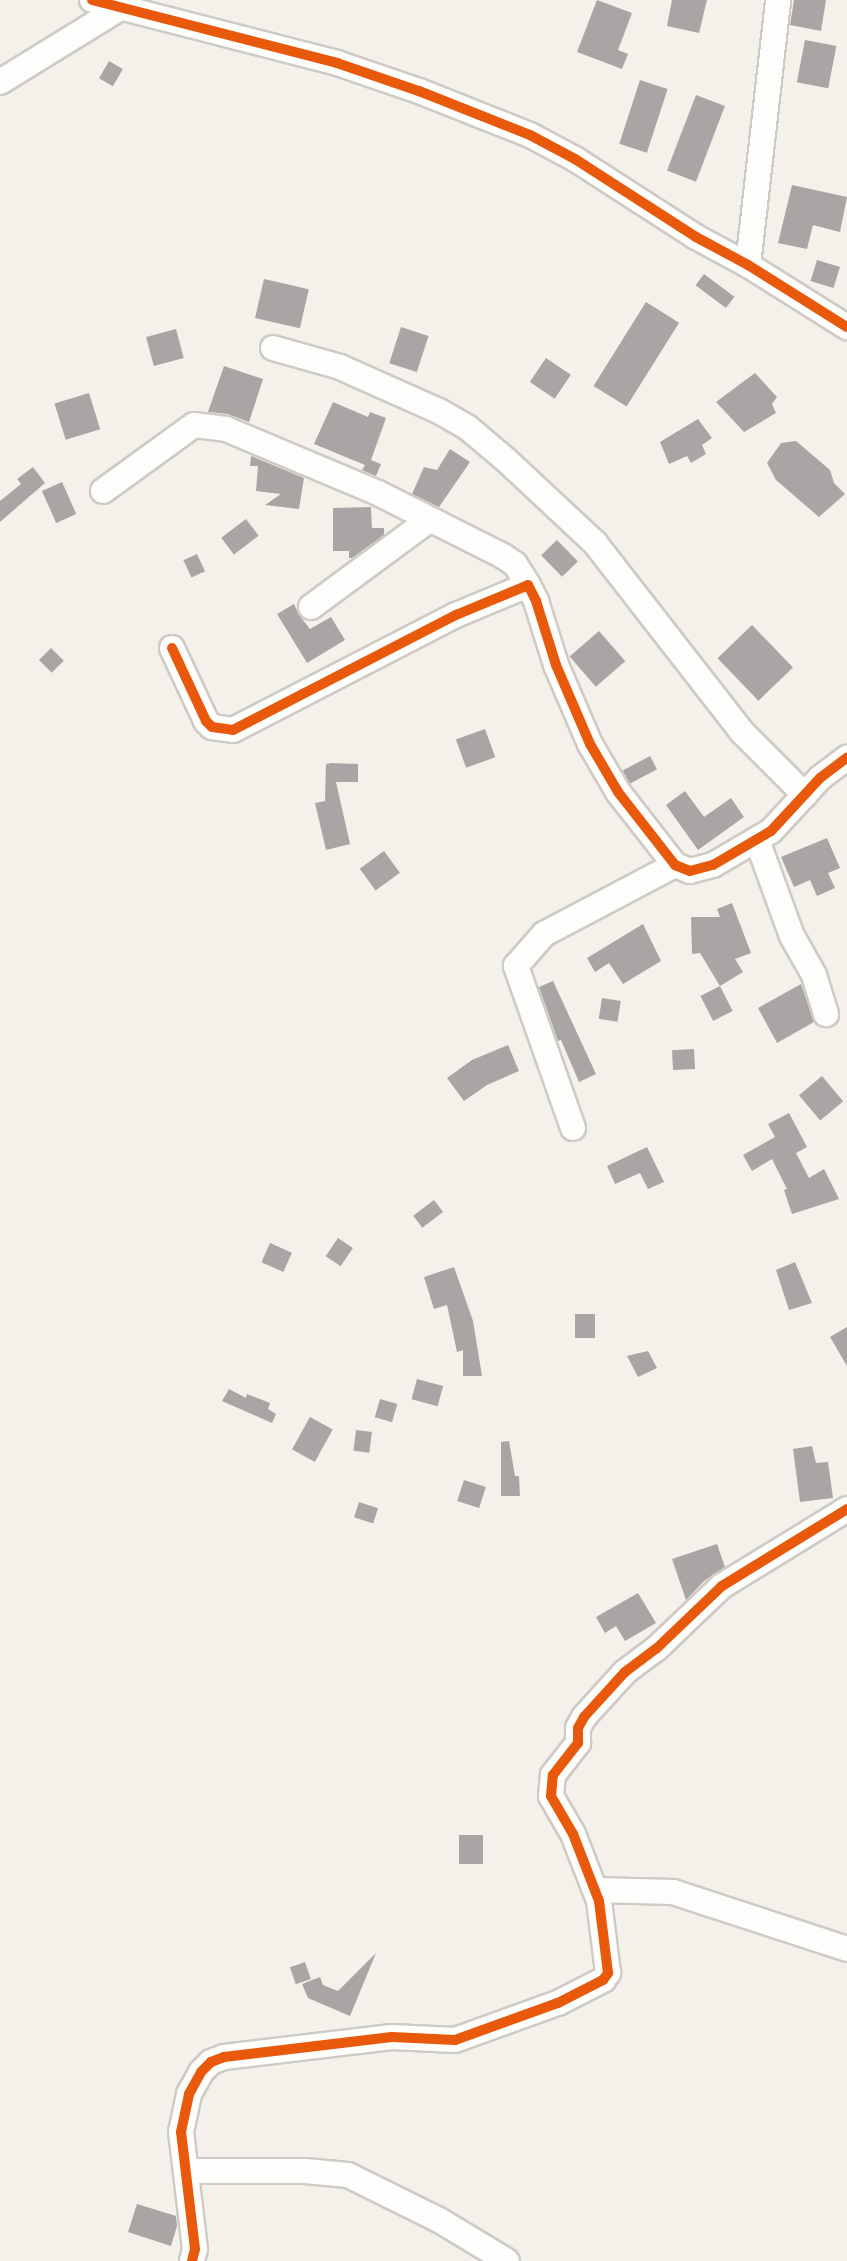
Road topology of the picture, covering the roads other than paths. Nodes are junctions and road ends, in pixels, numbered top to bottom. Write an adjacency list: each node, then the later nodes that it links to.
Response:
1 (92, 0): 3 (street)
2 (778, 0): 5 (street)
3 (122, 7): 4 (street); 5 (street)
4 (0, 82)
5 (748, 265): 6 (street)
6 (847, 327)
7 (274, 348): 14 (street)
8 (103, 491): 9 (street)
9 (429, 520): 10 (street); 11 (street)
10 (528, 585): 12 (street); 16 (street)
11 (311, 607)
12 (172, 648)
13 (847, 758): 14 (street)
14 (805, 795): 15 (street)
15 (757, 840): 16 (street); 17 (street)
16 (676, 865): 18 (street)
17 (825, 1014)
18 (573, 1128)
19 (847, 1509): 20 (street)
20 (596, 1890): 21 (street); 22 (street)
21 (847, 1949)
22 (187, 2171): 23 (street); 24 (street)
23 (192, 2261)
24 (507, 2261)

